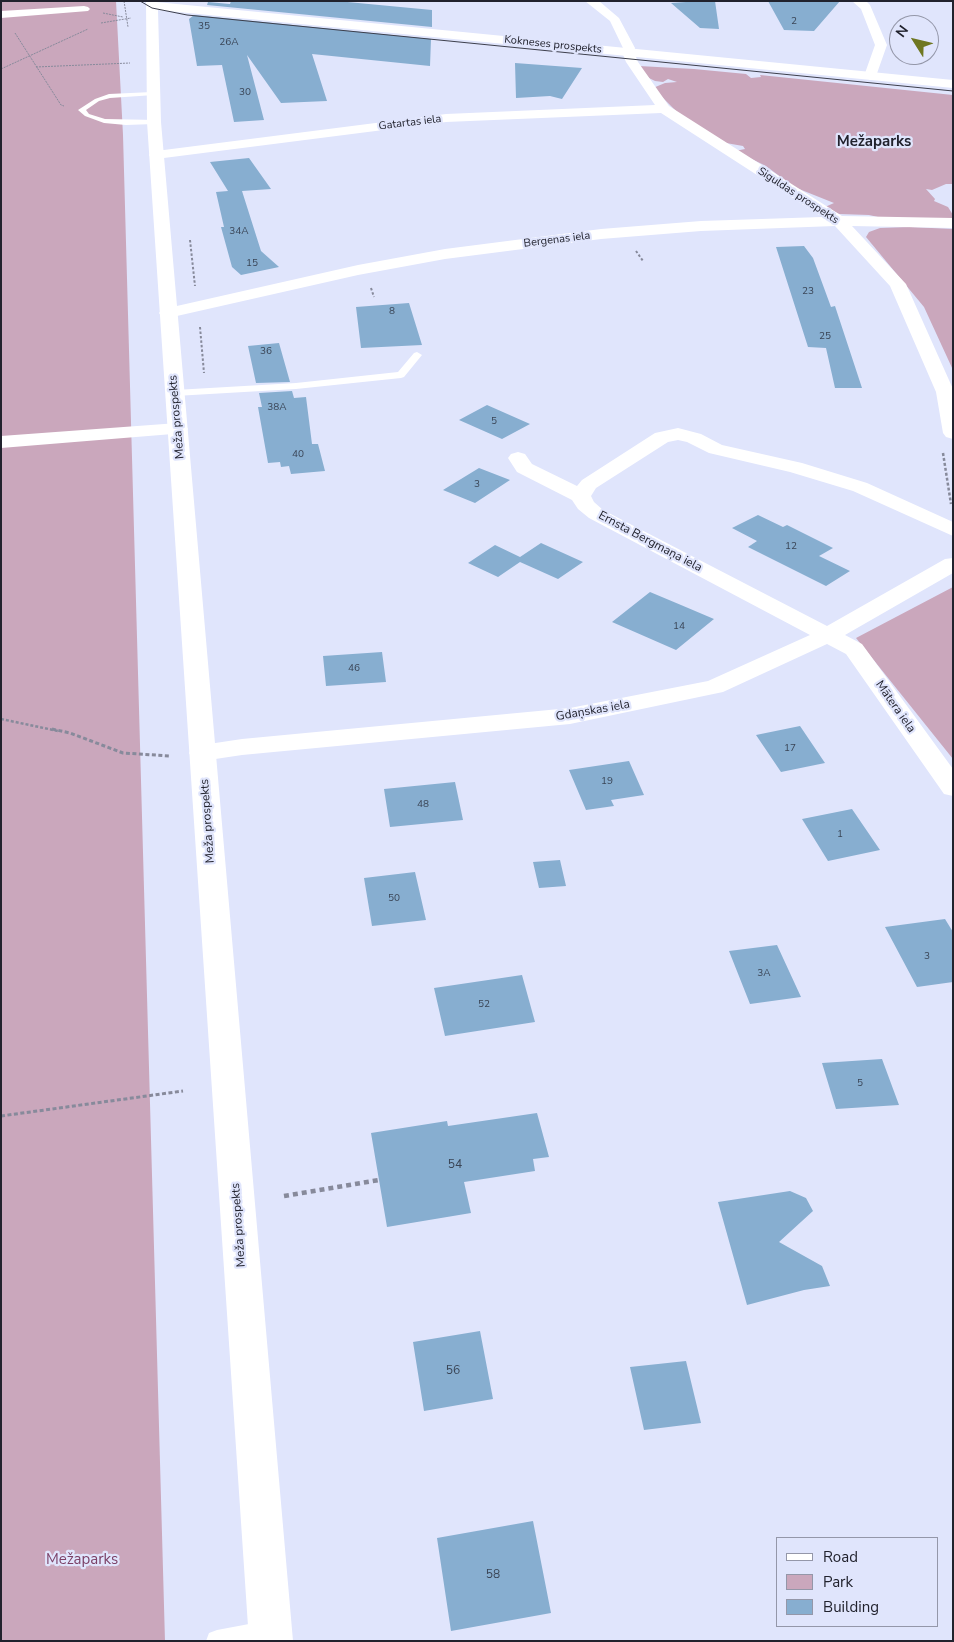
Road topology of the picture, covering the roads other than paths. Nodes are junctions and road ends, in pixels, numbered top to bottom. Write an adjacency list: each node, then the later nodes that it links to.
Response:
1 (592, 1): 6 (street, Siguldas prospekts)
2 (858, 1): 7 (street)
3 (152, 4): 6 (street, Kokneses prospekts); 9 (street, Meža prospekts)
4 (84, 9): 5 (street)
5 (1, 16)
6 (628, 52): 7 (street, Kokneses prospekts); 10 (street, Siguldas prospekts)
7 (870, 76): 8 (street, Kokneses prospekts)
8 (953, 84)
9 (152, 94): 11 (street, Meža prospekts); 11 (lane)
10 (664, 110): 12 (street, Gatartas iela); 13 (street, Siguldas prospekts)
11 (154, 122): 12 (street, Meža prospekts)
12 (156, 155): 15 (street, Meža prospekts)
13 (839, 221): 14 (street, Bergenas iela); 15 (street, Bergenas iela); 19 (street, Siguldas prospekts)
14 (953, 224)
15 (168, 312): 17 (street, Meža prospekts)
16 (417, 355): 17 (lane)
17 (175, 393): 18 (street, Meža prospekts)
18 (178, 429): 20 (street); 26 (street, Meža prospekts)
19 (953, 433)
20 (1, 442)
21 (518, 458): 22 (street)
22 (581, 496): 23 (street); 25 (street, Ernsta Bergmaņa iela)
23 (953, 530)
24 (953, 564): 25 (street, Gdaņskas iela)
25 (828, 635): 26 (street, Gdaņskas iela); 27 (street, Mātera iela)
26 (202, 753): 28 (street, Meža prospekts)
27 (953, 788)
28 (270, 1636): 29 (lane)
29 (217, 1641)

